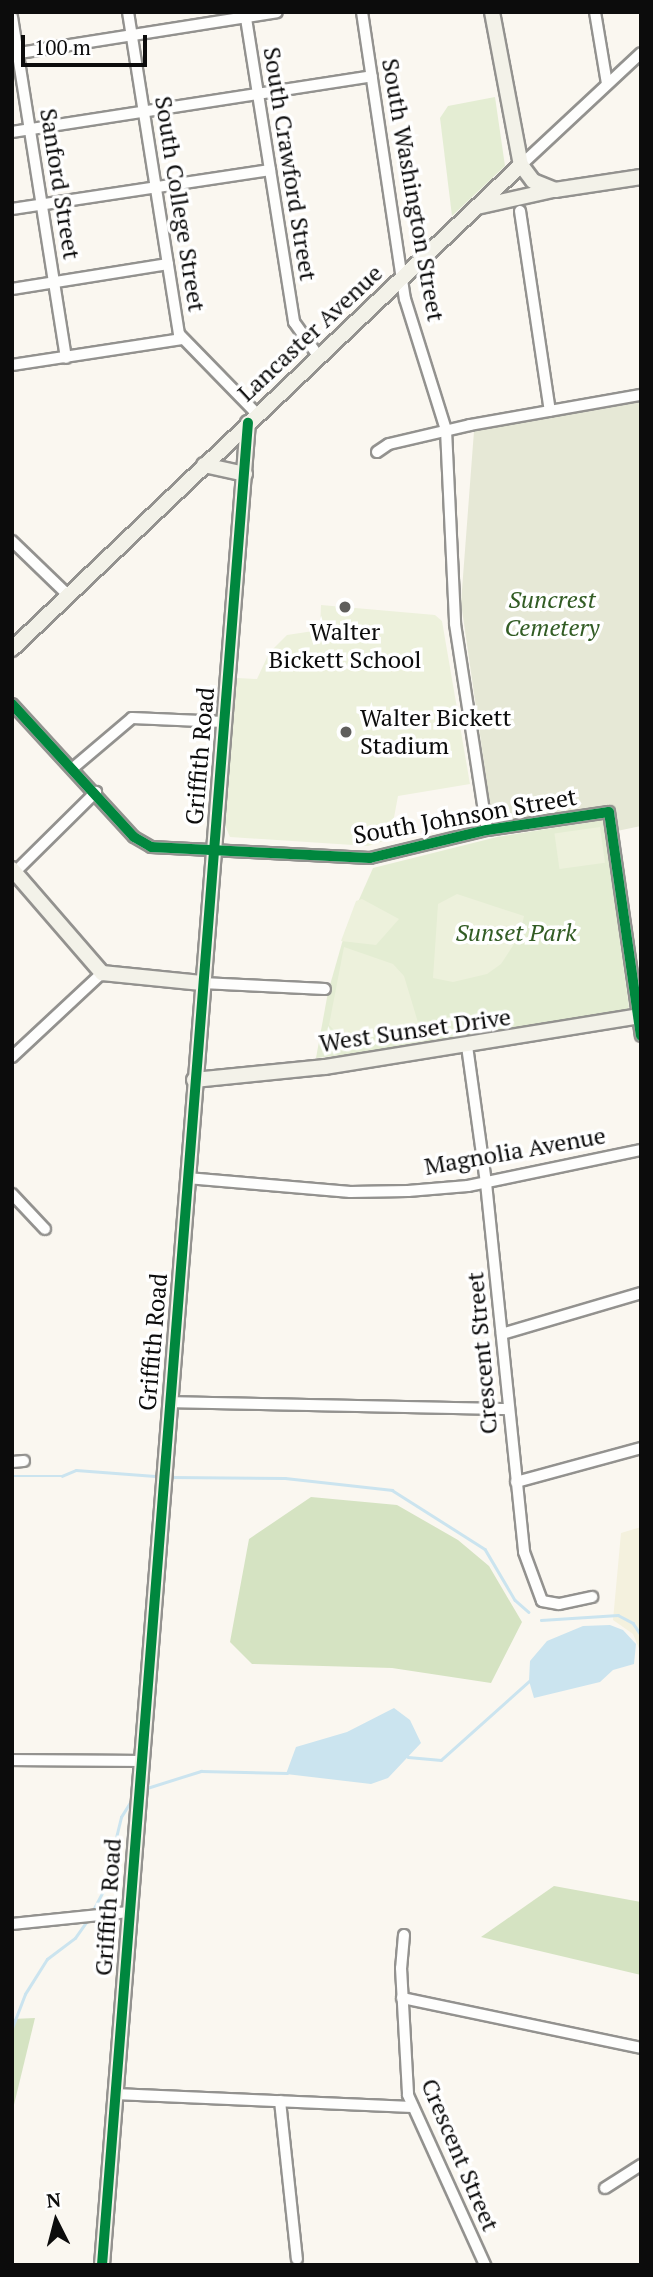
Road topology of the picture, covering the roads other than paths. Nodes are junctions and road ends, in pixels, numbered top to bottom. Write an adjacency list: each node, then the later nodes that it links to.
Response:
1 (128, 12): 8 (street, South College Street)
2 (277, 12): 6 (street)
3 (362, 12): 11 (street, South Washington Street)
4 (492, 12): 17 (street)
5 (595, 12): 12 (street)
6 (245, 15): 8 (street); 13 (street, South Crawford Street)
7 (12, 17): 9 (street, Sanford Street)
8 (132, 35): 9 (street); 14 (street, South College Street)
9 (15, 53): 15 (street, Sanford Street)
10 (641, 53): 12 (street, Lancaster Avenue)
11 (372, 76): 13 (street); 27 (street, South Washington Street)
12 (607, 83): 17 (street, Lancaster Avenue)
13 (258, 94): 14 (street); 18 (street, South Crawford Street)
14 (144, 112): 15 (street); 20 (street, South College Street)
15 (30, 130): 16 (street); 22 (street, Sanford Street)
16 (12, 132)
17 (521, 165): 21 (street); 23 (street, Lancaster Avenue)
18 (270, 170): 20 (street); 31 (street, South Crawford Street)
19 (641, 177): 21 (street)
20 (156, 188): 22 (street); 26 (street, South College Street)
21 (555, 190): 23 (street)
22 (41, 205): 24 (street); 28 (street, Sanford Street)
23 (472, 208): 27 (street, Lancaster Avenue)
24 (12, 209)
25 (520, 211): 35 (street)
26 (168, 264): 28 (street); 30 (street, South College Street)
27 (403, 277): 31 (street, Lancaster Avenue); 37 (street, South Washington Street)
28 (54, 282): 29 (street); 32 (street, Sanford Street)
29 (12, 289)
30 (182, 340): 32 (street); 36 (street, South College Street)
31 (319, 357): 36 (street, Lancaster Avenue)
32 (66, 358): 33 (street)
33 (12, 365)
34 (641, 395): 35 (street)
35 (550, 411): 37 (street)
36 (252, 418): 39 (street, Lancaster Avenue); 40 (street, Griffith Road)
37 (446, 430): 38 (street); 48 (street, South Washington Street)
38 (377, 452)
39 (204, 465): 40 (street); 42 (street, Lancaster Avenue)
40 (245, 474): 45 (street, Griffith Road)
41 (12, 541): 42 (street)
42 (68, 596): 43 (street, Lancaster Avenue)
43 (12, 649)
44 (12, 704): 46 (street, South Johnson Street)
45 (224, 722): 46 (street); 49 (street, Griffith Road)
46 (73, 768): 47 (street, South Johnson Street)
47 (96, 792): 49 (street, South Johnson Street); 50 (street)
48 (487, 830): 49 (street, South Johnson Street); 54 (street, South Johnson Street)
49 (212, 851): 52 (street, Griffith Road)
50 (13, 872): 51 (street)
51 (102, 973): 52 (street); 57 (street)
52 (202, 983): 53 (street); 58 (street, Griffith Road)
53 (325, 989)
54 (639, 1017): 55 (street); 56 (street, West Sunset Drive)
55 (641, 1036)
56 (467, 1046): 58 (street, West Sunset Drive); 61 (street, Crescent Street)
57 (12, 1057)
58 (194, 1080): 60 (street, Griffith Road)
59 (641, 1150): 61 (street, Magnolia Avenue)
60 (187, 1178): 61 (street, Magnolia Avenue); 66 (street, Griffith Road)
61 (486, 1182): 65 (street, Crescent Street)
62 (12, 1194): 63 (street)
63 (45, 1229)
64 (641, 1293): 65 (street)
65 (502, 1334): 67 (street, Crescent Street)
66 (169, 1402): 67 (street); 74 (street, Griffith Road)
67 (509, 1409): 71 (street, Crescent Street)
68 (641, 1448): 71 (street)
69 (24, 1461): 70 (street)
70 (12, 1462)
71 (516, 1482): 72 (street, Crescent Street)
72 (592, 1597)
73 (12, 1760): 74 (street)
74 (141, 1761): 75 (street, Griffith Road)
75 (128, 1912): 76 (street); 80 (street, Griffith Road)
76 (12, 1924)
77 (404, 1935): 78 (street, Crescent Street)
78 (402, 1998): 79 (street); 82 (street, Crescent Street)
79 (641, 2048)
80 (114, 2094): 81 (street); 86 (street, Griffith Road)
81 (280, 2101): 82 (street); 85 (street)
82 (413, 2107): 87 (street, Crescent Street)
83 (641, 2165): 84 (street)
84 (604, 2188)
85 (297, 2259)
86 (102, 2265)
87 (485, 2265)

